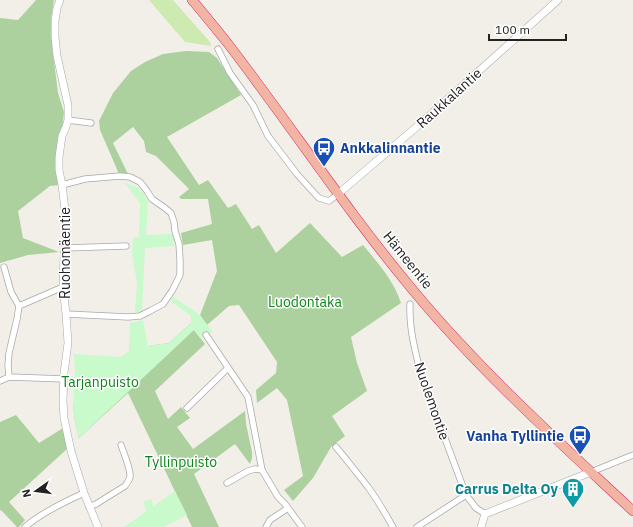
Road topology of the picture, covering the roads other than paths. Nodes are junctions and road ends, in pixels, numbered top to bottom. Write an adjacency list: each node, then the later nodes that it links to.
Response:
1 (60, 0): 5 (street, Ruohomäentie)
2 (192, 0): 8 (highway, Hämeentie)
3 (558, 0): 8 (street, Raukkalantie)
4 (218, 49): 8 (street)
5 (68, 120): 6 (street); 7 (street, Ruohomäentie)
6 (91, 123)
7 (62, 185): 10 (street, Ruohomäentie); 15 (street)
8 (338, 194): 26 (highway, Hämeentie)
9 (126, 246): 10 (street)
10 (65, 248): 12 (street, Ruohomäentie)
11 (4, 267): 14 (street)
12 (62, 287): 14 (street); 15 (street, Ruohomäentie)
13 (410, 304): 29 (street, Nuolemontie)
14 (18, 306): 18 (street)
15 (66, 314): 19 (street, Ruohomäentie)
16 (206, 335): 17 (street)
17 (228, 368): 21 (street); 25 (street)
18 (9, 377): 19 (street); 20 (street)
19 (64, 379): 28 (street, Ruohomäentie)
20 (0, 381)
21 (187, 408)
22 (121, 445): 30 (street)
23 (336, 447): 38 (street)
24 (633, 454): 26 (street)
25 (262, 470): 27 (street); 31 (street)
26 (591, 472): 32 (highway, Hämeentie); 33 (street)
27 (227, 483)
28 (84, 493): 30 (street, Ruohomäentie); 34 (street)
29 (466, 495): 33 (street); 39 (street)
30 (89, 507): 35 (street, Ruohomäentie)
31 (288, 508): 36 (street); 37 (street)
32 (633, 510)
33 (485, 514): 40 (street)
34 (25, 527)
35 (98, 527)
36 (266, 527)
37 (302, 527)
38 (393, 527)
39 (417, 527)
40 (481, 527)

